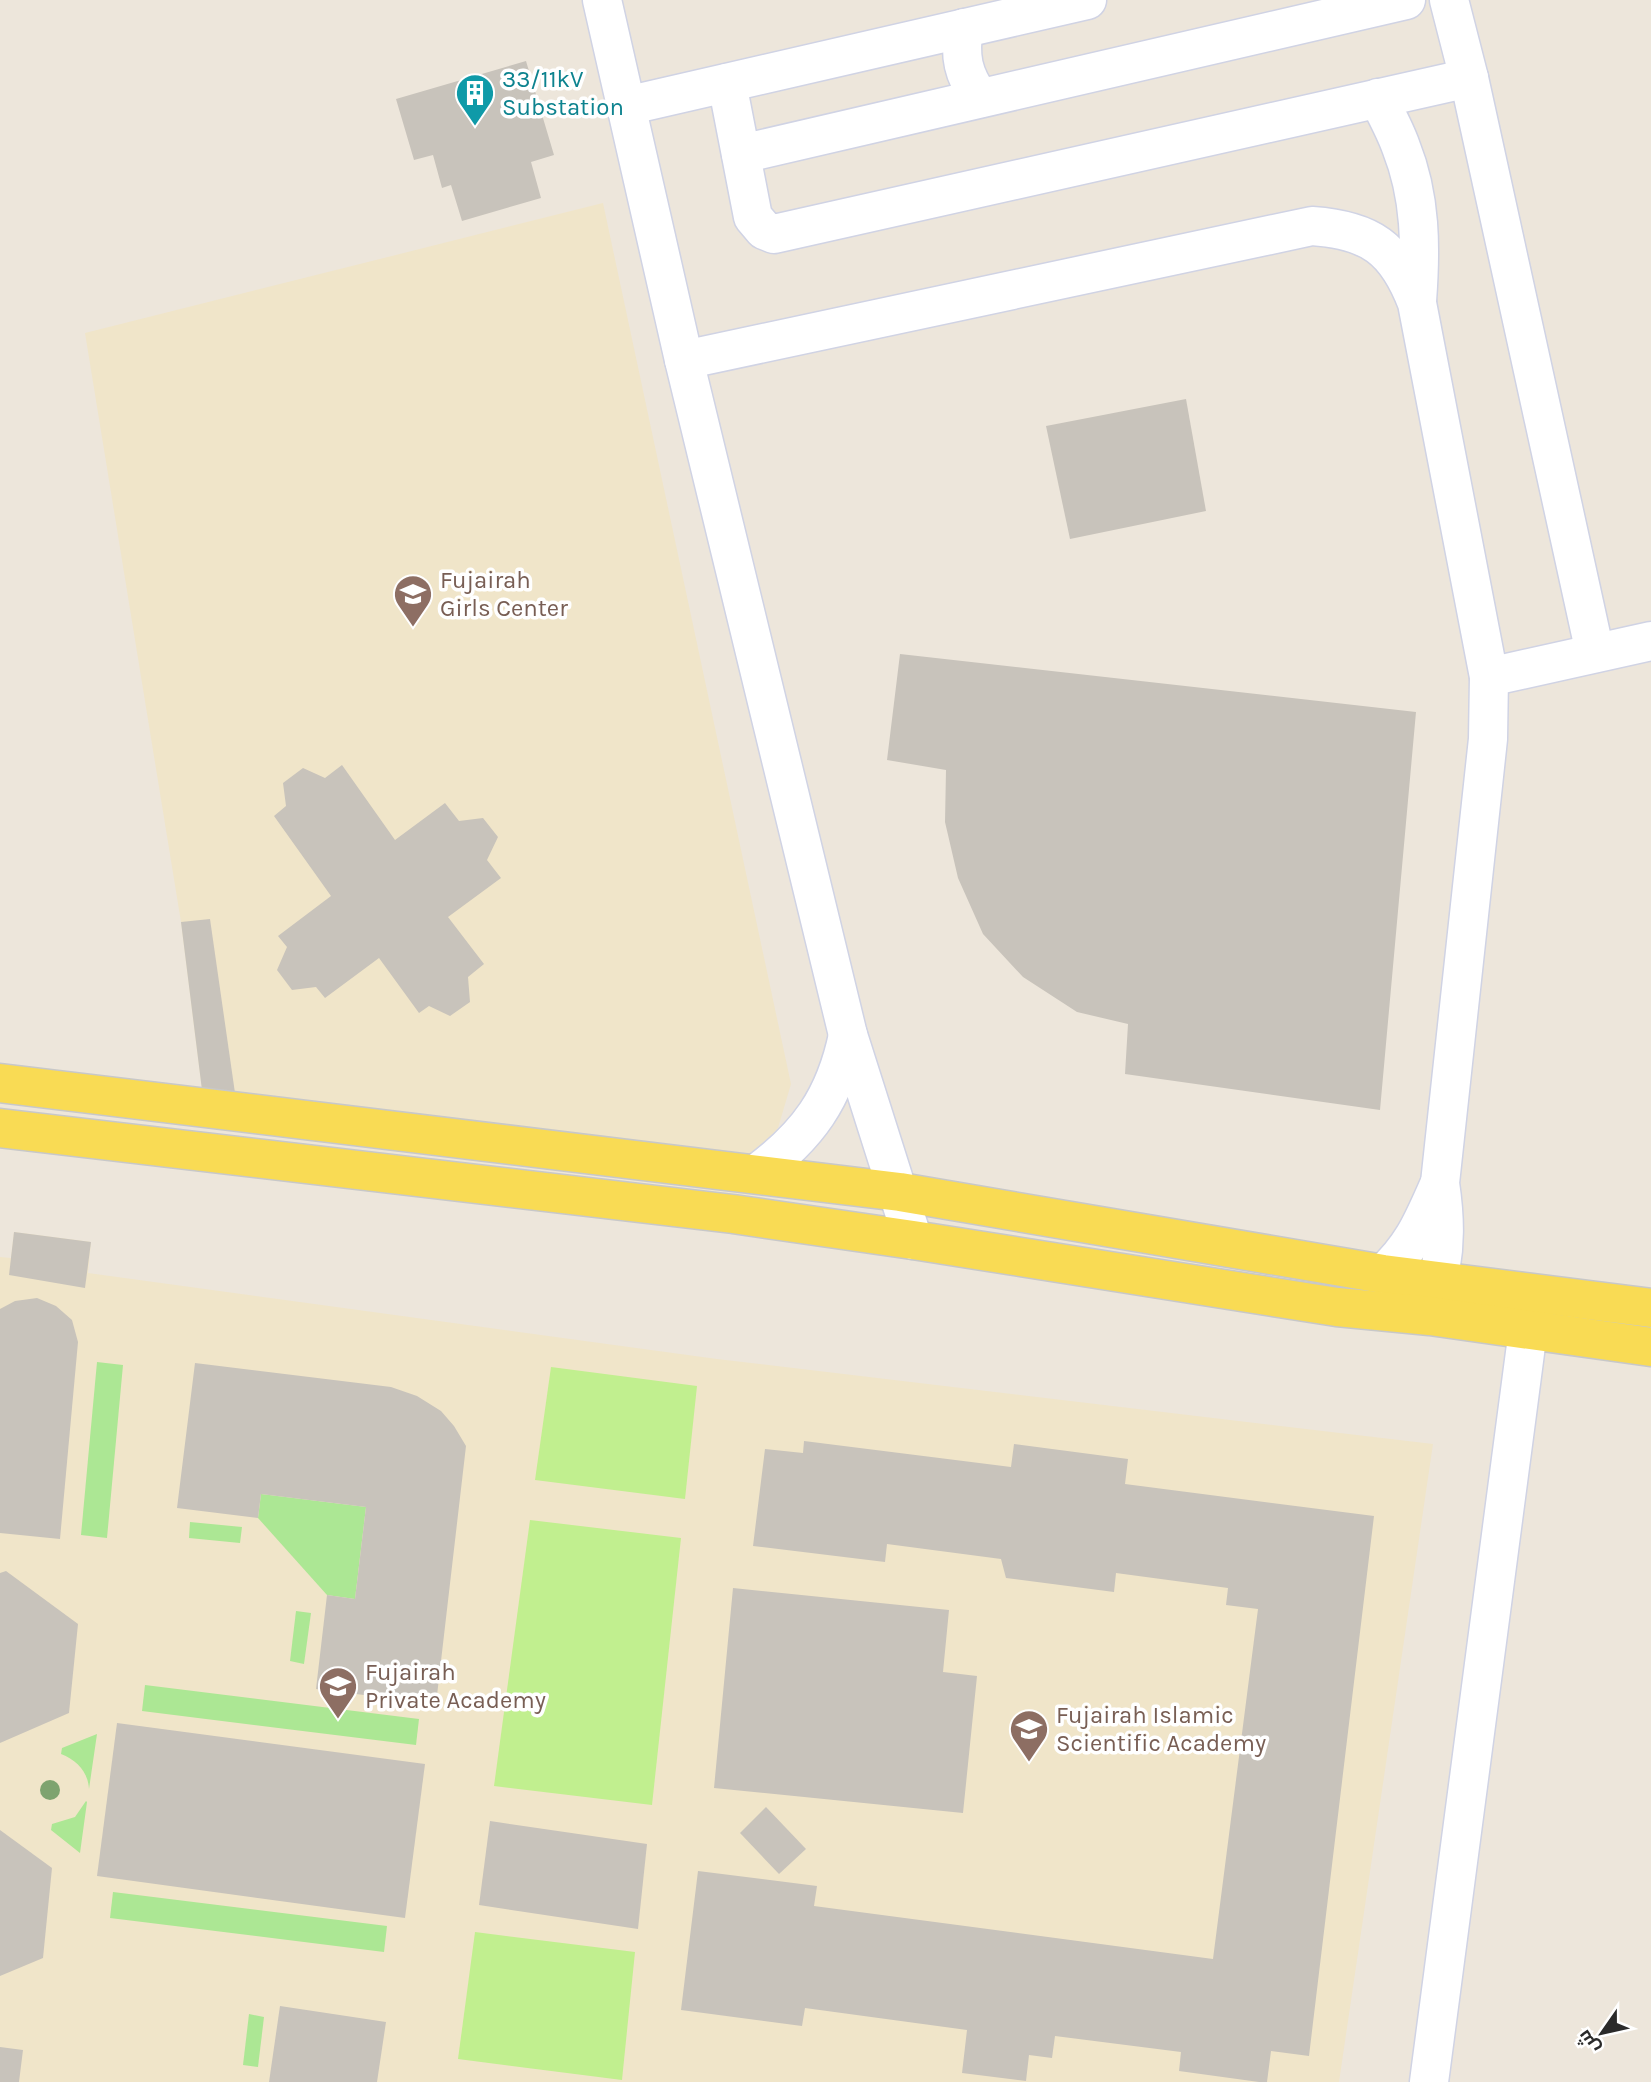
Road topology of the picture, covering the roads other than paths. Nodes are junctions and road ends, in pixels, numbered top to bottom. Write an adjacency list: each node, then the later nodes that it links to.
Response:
1 (602, 0): 10 (street)
2 (1087, 0): 5 (street)
3 (1406, 0): 8 (street)
4 (1449, 0): 6 (street)
5 (964, 28): 7 (street); 8 (street)
6 (1469, 78): 9 (street); 15 (street)
7 (727, 83): 10 (street); 11 (street)
8 (980, 98): 11 (street)
9 (1378, 98): 11 (street); 12 (street)
10 (626, 106): 13 (street)
11 (741, 153)
12 (1417, 303): 13 (street); 16 (street)
13 (684, 360): 17 (street)
14 (1651, 641): 15 (street)
15 (1595, 653): 16 (street)
16 (1489, 677): 21 (street)
17 (848, 1035): 20 (street); 22 (street)
18 (0, 1083): 20 (main road)
19 (0, 1128): 23 (main road)
20 (756, 1174): 22 (main road)
21 (1440, 1183): 24 (street); 25 (street)
22 (900, 1192): 23 (street); 24 (main road)
23 (913, 1240): 25 (main road)
24 (1383, 1274): 25 (main road)
25 (1434, 1299): 26 (main road); 27 (main road)
26 (1651, 1308)
27 (1528, 1330): 28 (main road); 29 (street)
28 (1651, 1347)
29 (1429, 2082)

